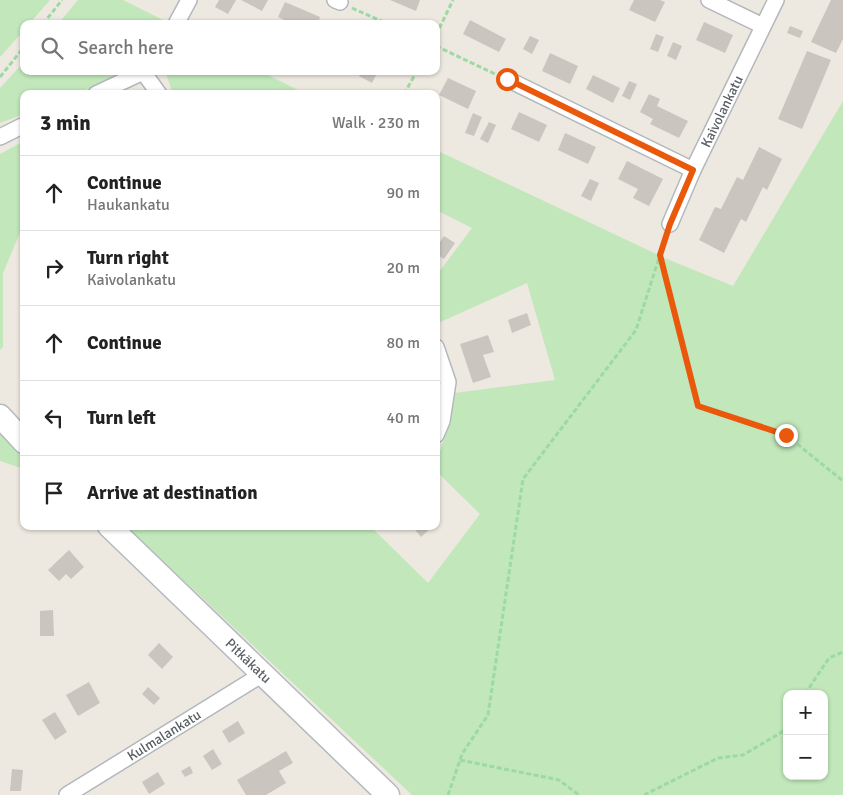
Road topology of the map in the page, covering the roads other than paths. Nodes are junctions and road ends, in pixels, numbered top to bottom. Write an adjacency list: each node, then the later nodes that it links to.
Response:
1 (189, 0): 4 (street)
2 (709, 0): 5 (street)
3 (776, 0): 5 (street, Kaivolankatu)
4 (178, 20)
5 (764, 26): 13 (street, Kaivolankatu)
6 (138, 75): 9 (street)
7 (147, 75): 10 (street)
8 (507, 79): 13 (street)
9 (105, 90)
10 (156, 90)
11 (20, 127): 12 (street)
12 (0, 137)
13 (693, 170): 14 (street, Kaivolankatu)
14 (670, 224)
15 (440, 359): 17 (street)
16 (0, 416): 18 (street)
17 (440, 426)
18 (20, 438)
19 (113, 530): 20 (street, Pitkäkatu)
20 (262, 675): 21 (street, Kulmalankatu); 22 (street, Pitkäkatu)
21 (67, 795)
22 (388, 795)

